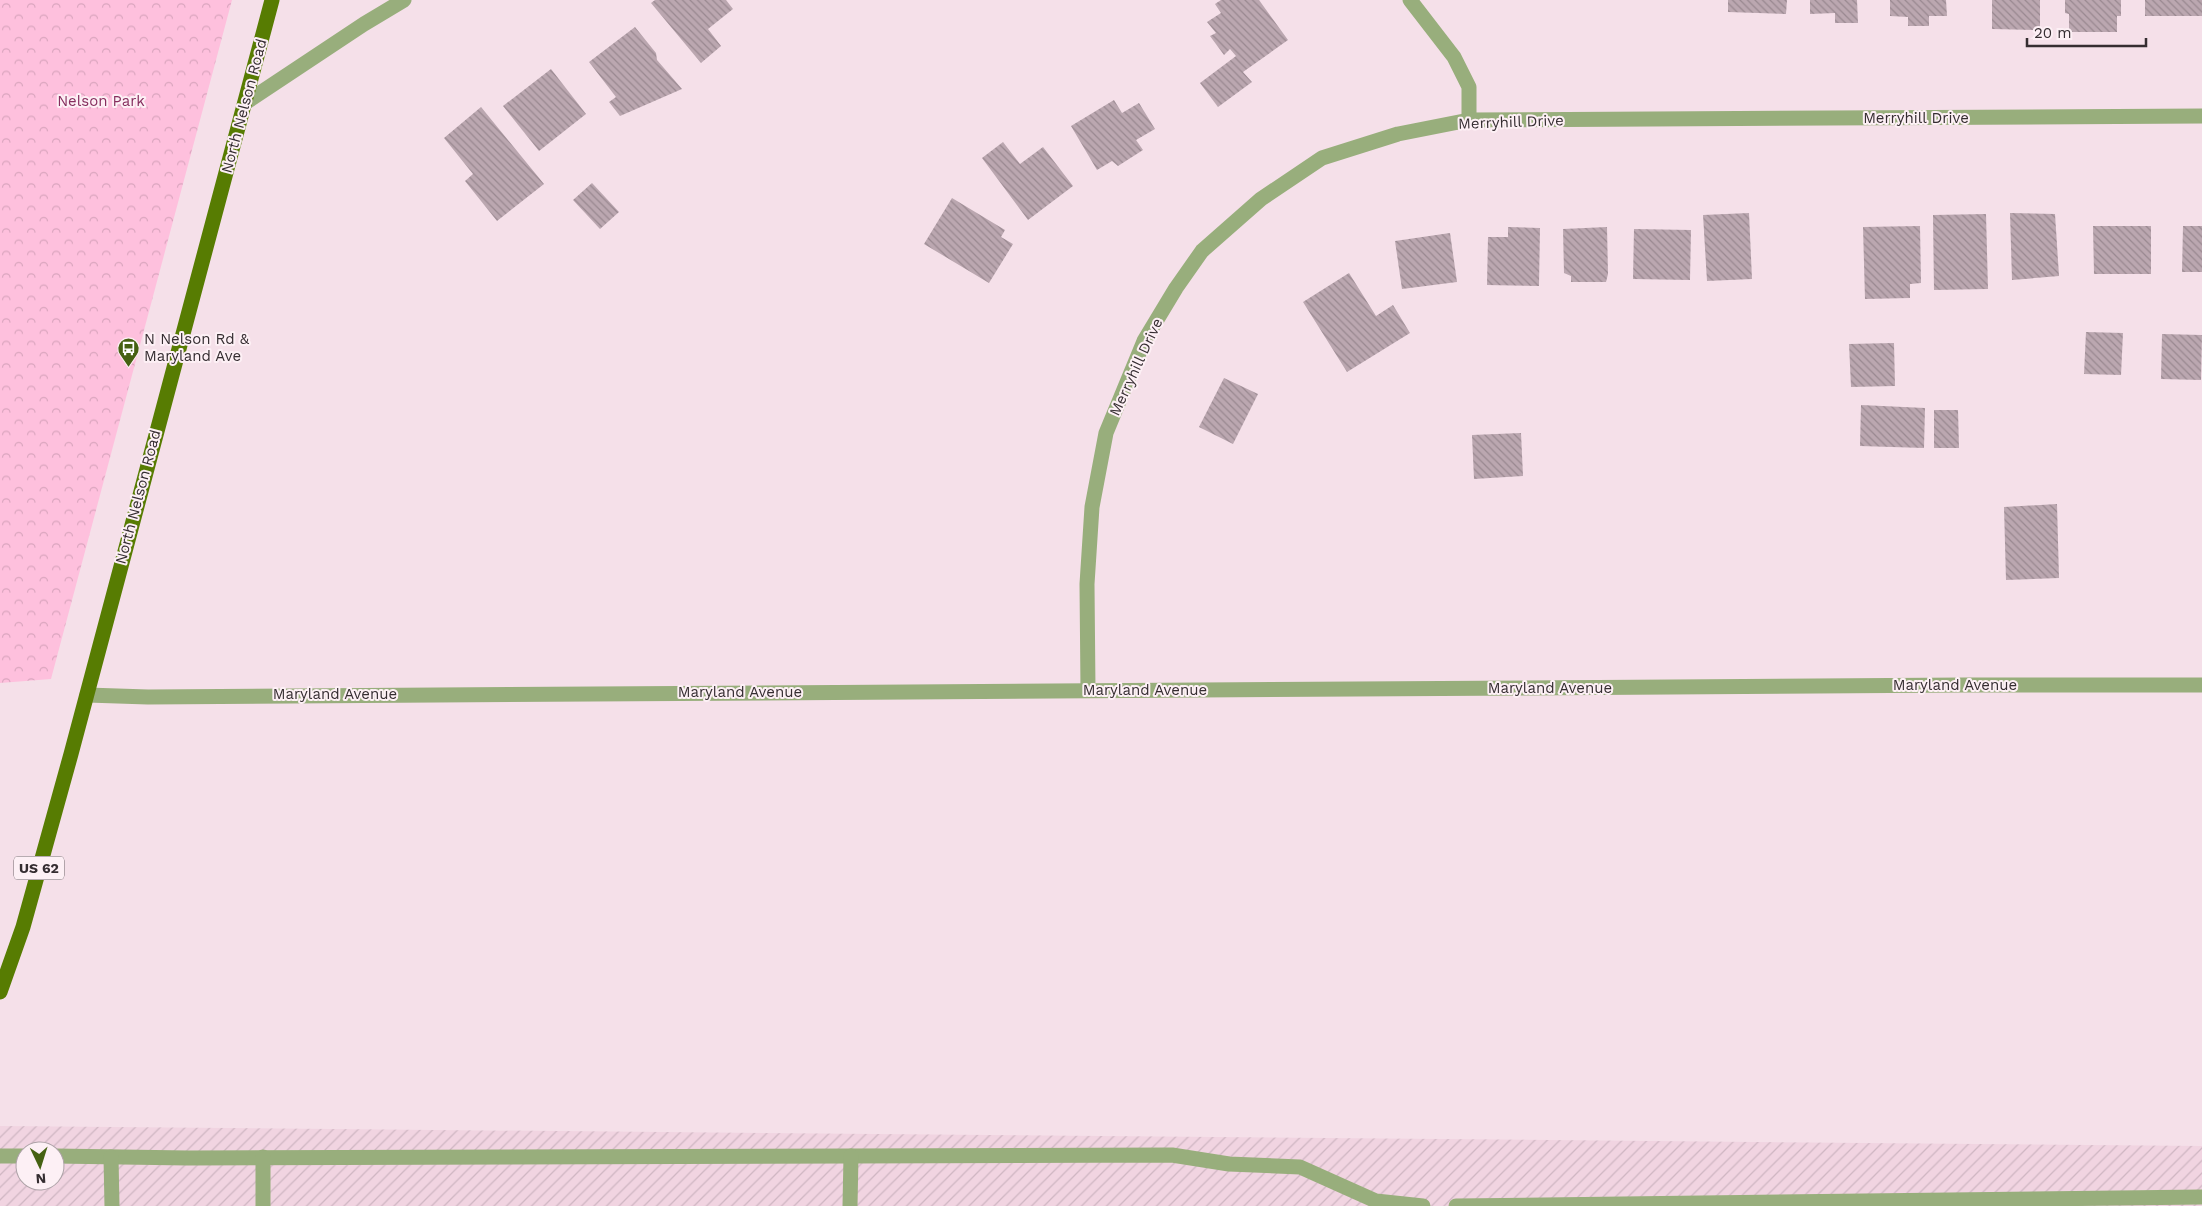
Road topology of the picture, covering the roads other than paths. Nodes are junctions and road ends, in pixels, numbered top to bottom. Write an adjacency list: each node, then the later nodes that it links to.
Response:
1 (272, 0): 4 (main road, North Nelson Road / US 62)
2 (404, 0): 4 (street)
3 (1410, 0): 6 (street)
4 (245, 103): 9 (main road, North Nelson Road / US 62)
5 (2202, 116): 6 (street, Merryhill Drive)
6 (1469, 120): 8 (street, Merryhill Drive)
7 (2202, 686): 8 (street, Maryland Avenue)
8 (1088, 690): 9 (street, Maryland Avenue)
9 (87, 695): 10 (main road, North Nelson Road / US 62)
10 (0, 992)
11 (0, 1156): 12 (street)
12 (15, 1156)
13 (65, 1156): 15 (street)
14 (851, 1156): 16 (street); 20 (street); 21 (street)
15 (111, 1157): 16 (street); 18 (street)
16 (263, 1157): 19 (street)
17 (2202, 1197): 22 (street)
18 (112, 1206)
19 (263, 1206)
20 (850, 1206)
21 (1423, 1206)
22 (1456, 1206)

